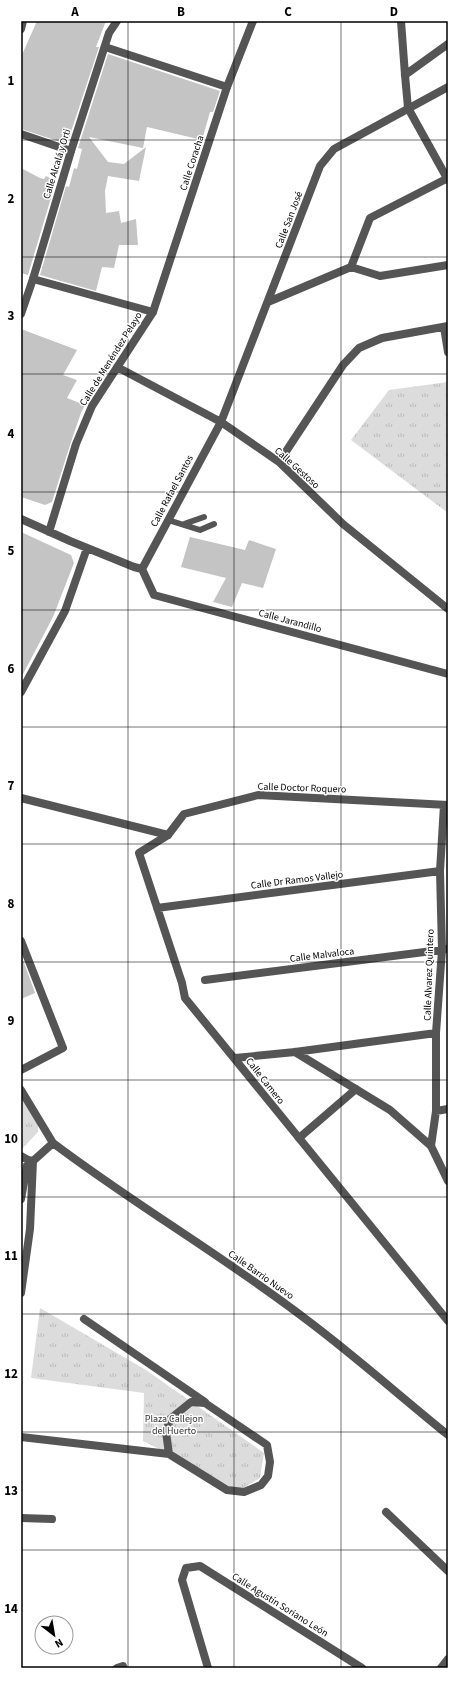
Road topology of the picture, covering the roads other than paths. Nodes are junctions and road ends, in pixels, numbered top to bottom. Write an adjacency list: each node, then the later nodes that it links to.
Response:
1 (23, 21): 5 (street)
2 (117, 21): 7 (street, Calle Alcalá y Orti)
3 (253, 21): 9 (street, Calle Coracha)
4 (401, 21): 8 (street)
5 (21, 29)
6 (448, 44): 8 (street)
7 (105, 47): 9 (street); 13 (street, Calle Alcalá y Orti)
8 (405, 75): 11 (street)
9 (227, 87): 19 (street, Calle Coracha)
10 (448, 87): 11 (street, Calle San José)
11 (408, 108): 14 (street); 18 (street, Calle San José)
12 (21, 134): 13 (street)
13 (71, 151): 17 (street, Calle Alcalá y Orti)
14 (448, 179): 16 (street)
15 (448, 265): 16 (street)
16 (351, 267): 18 (street)
17 (33, 279): 19 (street); 20 (street, Calle Alcalá y Orti)
18 (268, 302): 24 (street, Calle San José)
19 (153, 312): 23 (street, Calle de Menéndez Pelayo)
20 (21, 314)
21 (446, 327): 22 (street); 25 (street)
22 (448, 352)
23 (116, 367): 24 (street, Calle Gestoso); 31 (street, Calle de Menéndez Pelayo)
24 (221, 422): 25 (street, Calle Gestoso); 28 (street, Calle Rafael Santos)
25 (279, 462): 34 (street, Calle Gestoso)
26 (204, 517): 29 (lane)
27 (21, 519): 31 (street)
28 (168, 520): 29 (lane); 33 (street, Calle Rafael Santos)
29 (184, 524): 30 (lane)
30 (214, 524)
31 (49, 532): 32 (street)
32 (88, 548): 33 (street); 36 (street)
33 (142, 569): 35 (street, Calle Jarandillo)
34 (448, 609)
35 (448, 674)
36 (21, 692)
37 (21, 798): 39 (street)
38 (446, 805): 39 (street, Calle Doctor Roquero); 40 (street, Calle Alvarez Quintero)
39 (168, 835): 41 (street, Calle Camero)
40 (440, 871): 41 (street, Calle Dr Ramos Vallejo); 43 (street, Calle Alvarez Quintero)
41 (157, 908): 47 (street, Calle Camero)
42 (21, 941): 48 (street)
43 (445, 949): 44 (street, Calle Malvaloca); 45 (street, Calle Alvarez Quintero)
44 (205, 980)
45 (436, 1033): 46 (street); 52 (street, Calle Alvarez Quintero)
46 (295, 1052): 47 (street); 49 (street)
47 (235, 1058): 53 (street, Calle Camero)
48 (21, 1070)
49 (356, 1089): 53 (street); 55 (street)
50 (21, 1090): 54 (street)
51 (448, 1109): 52 (street)
52 (436, 1111): 55 (street, Calle Alvarez Quintero)
53 (298, 1138): 62 (street, Calle Camero)
54 (53, 1143): 57 (street); 64 (street, Calle Barrio Nuevo)
55 (431, 1146): 58 (street)
56 (21, 1156): 57 (street)
57 (31, 1161): 59 (street); 60 (street)
58 (448, 1180)
59 (21, 1199)
60 (21, 1293)
61 (84, 1319): 63 (street)
62 (448, 1321)
63 (205, 1403): 66 (street); 66 (street)
64 (448, 1435)
65 (21, 1436): 66 (street)
66 (169, 1454)
67 (386, 1512): 70 (street)
68 (21, 1518): 69 (street)
69 (52, 1519)
70 (448, 1571)
71 (448, 1659): 74 (street)
72 (209, 1667): 73 (street, Calle Agustín Soriano León)
73 (362, 1668)
74 (441, 1668)

